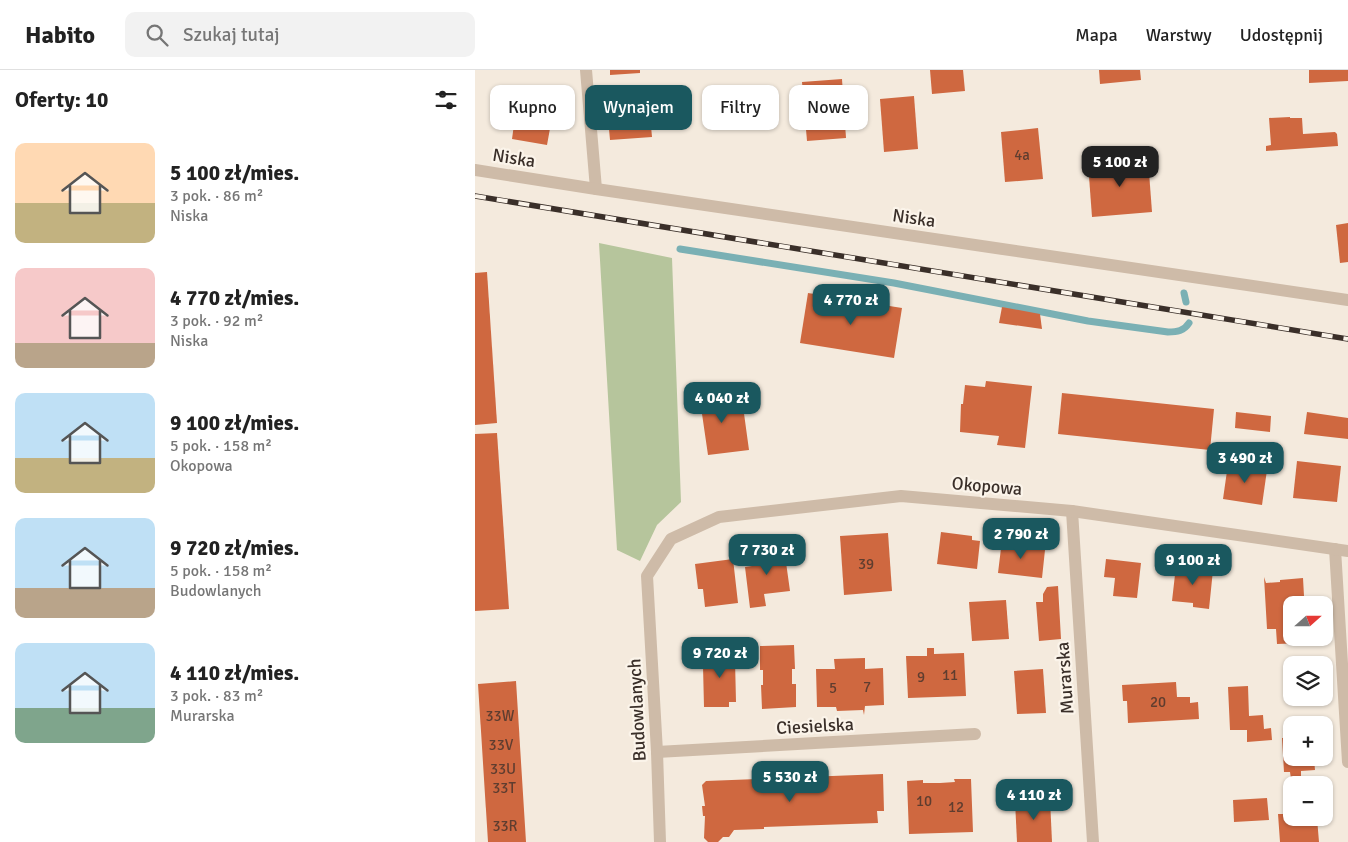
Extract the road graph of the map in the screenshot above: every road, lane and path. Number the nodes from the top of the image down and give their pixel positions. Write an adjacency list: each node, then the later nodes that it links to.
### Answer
1 (586, 70): 3 (street)
2 (475, 170): 3 (street, Niska)
3 (596, 190): 4 (street, Niska)
4 (1348, 300)
5 (1072, 511): 6 (street, Okopowa); 8 (street, Okopowa); 13 (street, Murarska)
6 (1335, 549): 7 (street, Okopowa); 11 (street)
7 (1348, 551)
8 (647, 576): 10 (street, Budowlanych)
9 (975, 734): 10 (street, Ciesielska)
10 (657, 752): 12 (street, Budowlanych)
11 (1348, 762)
12 (660, 842)
13 (1093, 842)

